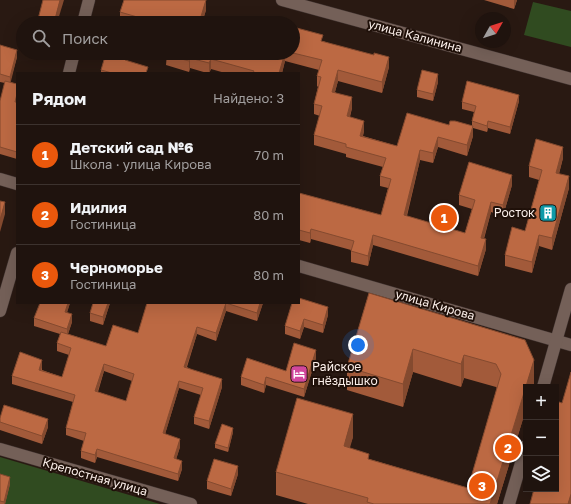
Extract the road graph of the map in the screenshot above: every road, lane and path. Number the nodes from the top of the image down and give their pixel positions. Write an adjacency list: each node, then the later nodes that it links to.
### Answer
1 (89, 0): 3 (street)
2 (282, 0): 6 (street, улица Калинина)
3 (85, 16)
4 (72, 60): 5 (street)
5 (69, 72)
6 (571, 79)
7 (0, 179): 8 (street)
8 (16, 184)
9 (16, 256): 12 (street)
10 (300, 266): 13 (street, улица Кирова)
11 (571, 289): 13 (street)
12 (0, 311)
13 (557, 340): 14 (street, улица Кирова); 15 (street)
14 (571, 345)
15 (544, 384)
16 (0, 449): 18 (street, Крепостная улица)
17 (523, 456): 19 (street)
18 (191, 504)
19 (509, 504)

